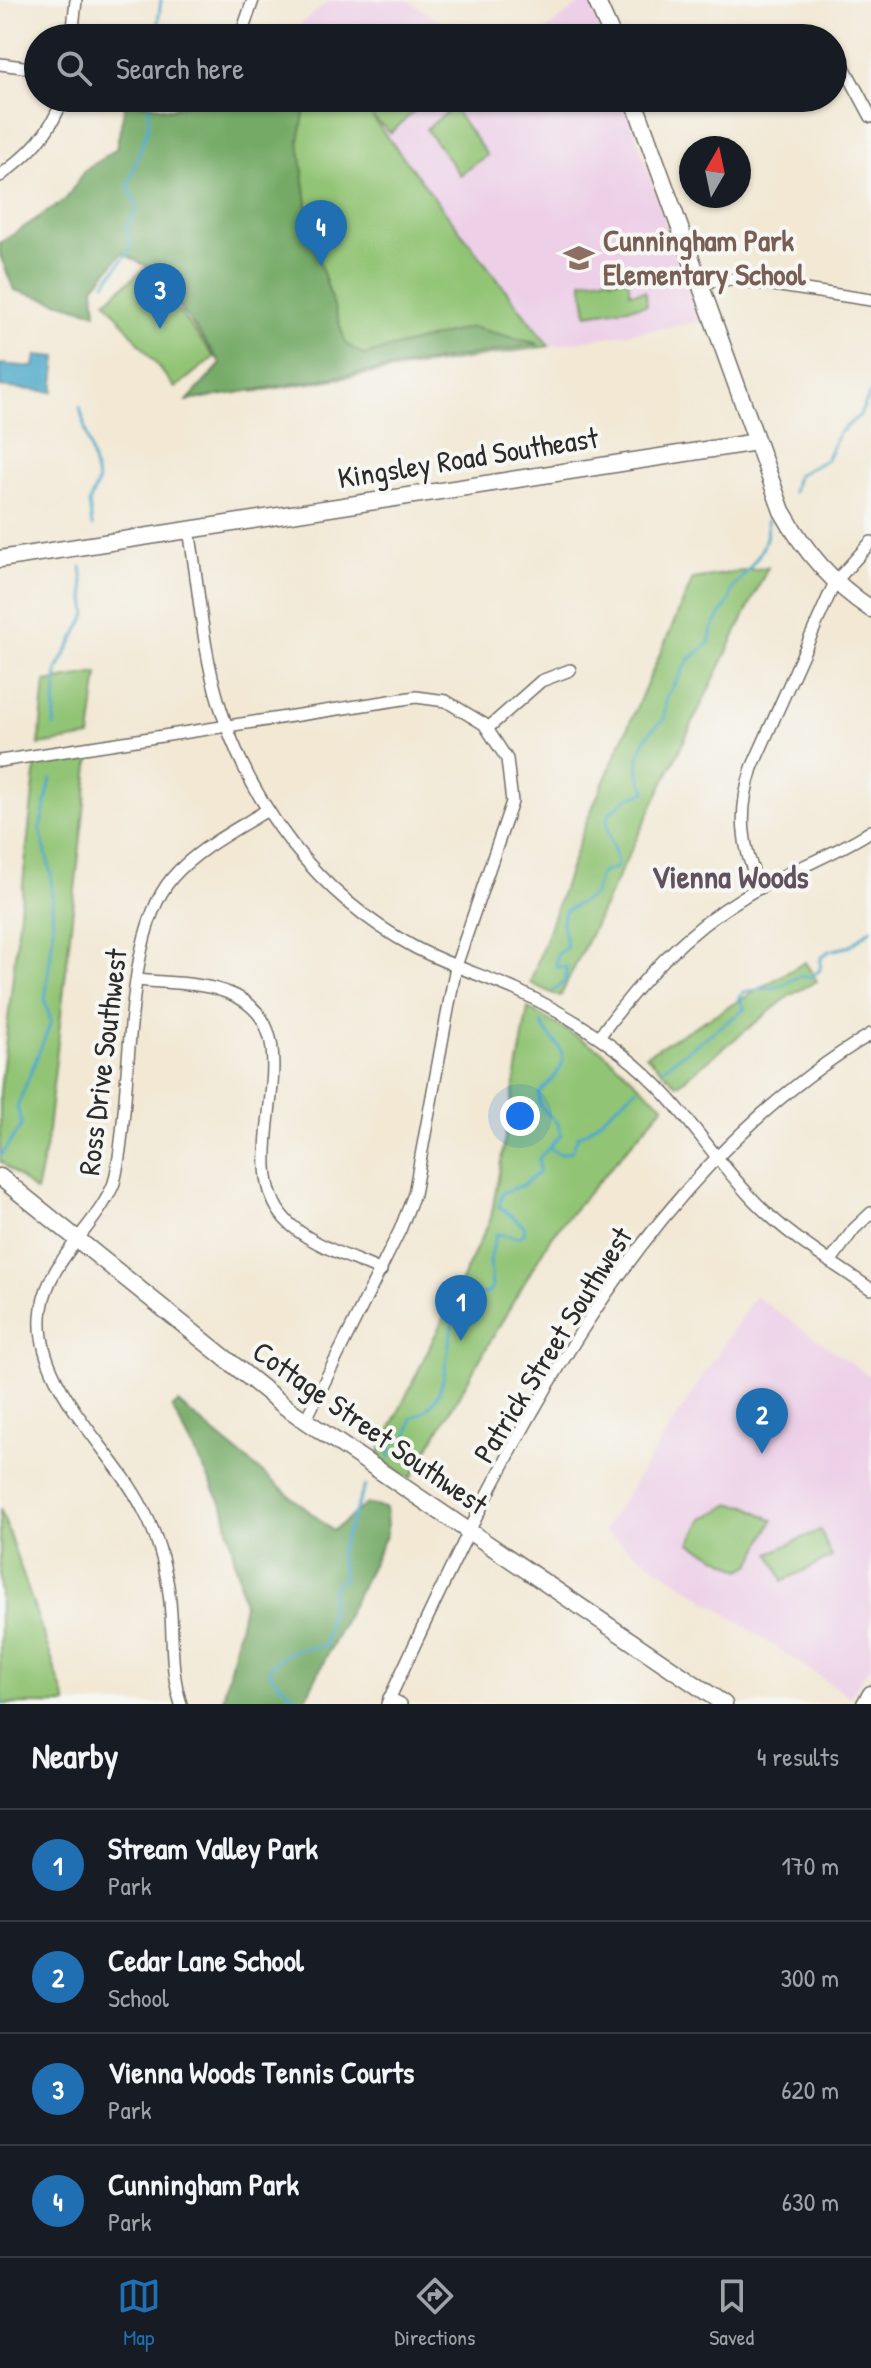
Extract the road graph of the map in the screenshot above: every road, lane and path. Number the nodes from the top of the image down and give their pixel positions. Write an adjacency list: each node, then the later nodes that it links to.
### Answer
1 (76, 0): 4 (street)
2 (253, 0): 5 (street)
3 (600, 2): 6 (street)
4 (73, 24)
5 (245, 24)
6 (608, 24)
7 (0, 64): 8 (street)
8 (24, 67)
9 (847, 72): 12 (street)
10 (57, 112): 13 (street)
11 (638, 112): 14 (street)
12 (871, 117)
13 (0, 176)
14 (699, 282): 15 (street); 16 (street)
15 (871, 300)
16 (757, 442): 17 (street, Kingsley Road Southeast); 20 (street)
17 (189, 530): 19 (street, Kingsley Road Southeast); 23 (street)
18 (871, 542): 20 (street)
19 (0, 559)
20 (835, 582): 21 (street); 28 (street)
21 (871, 609)
22 (570, 670): 24 (street)
23 (226, 725): 24 (street); 25 (street); 26 (street)
24 (488, 728): 29 (street)
25 (0, 761)
26 (267, 810): 29 (street); 30 (street, Ross Drive Southwest)
27 (871, 831): 28 (street)
28 (760, 888): 32 (street)
29 (456, 966): 32 (street); 38 (street)
30 (138, 980): 36 (street, Ross Drive Southwest); 38 (street)
31 (871, 1034): 33 (street, Patrick Street Southwest)
32 (599, 1037): 33 (street)
33 (717, 1155): 37 (street); 41 (street, Patrick Street Southwest)
34 (0, 1177): 36 (street, Cottage Street Southwest)
35 (871, 1213): 37 (street)
36 (78, 1241): 40 (street, Cottage Street Southwest); 44 (street, Ross Drive Southwest)
37 (830, 1262): 39 (street)
38 (381, 1271): 40 (street)
39 (871, 1289)
40 (305, 1421): 41 (street, Cottage Street Southwest)
41 (467, 1532): 43 (street, Patrick Street Southwest); 46 (street, Cottage Street Southwest)
42 (871, 1694): 47 (street)
43 (388, 1701): 45 (street)
44 (181, 1704)
45 (401, 1704)
46 (724, 1704)
47 (865, 1704)

